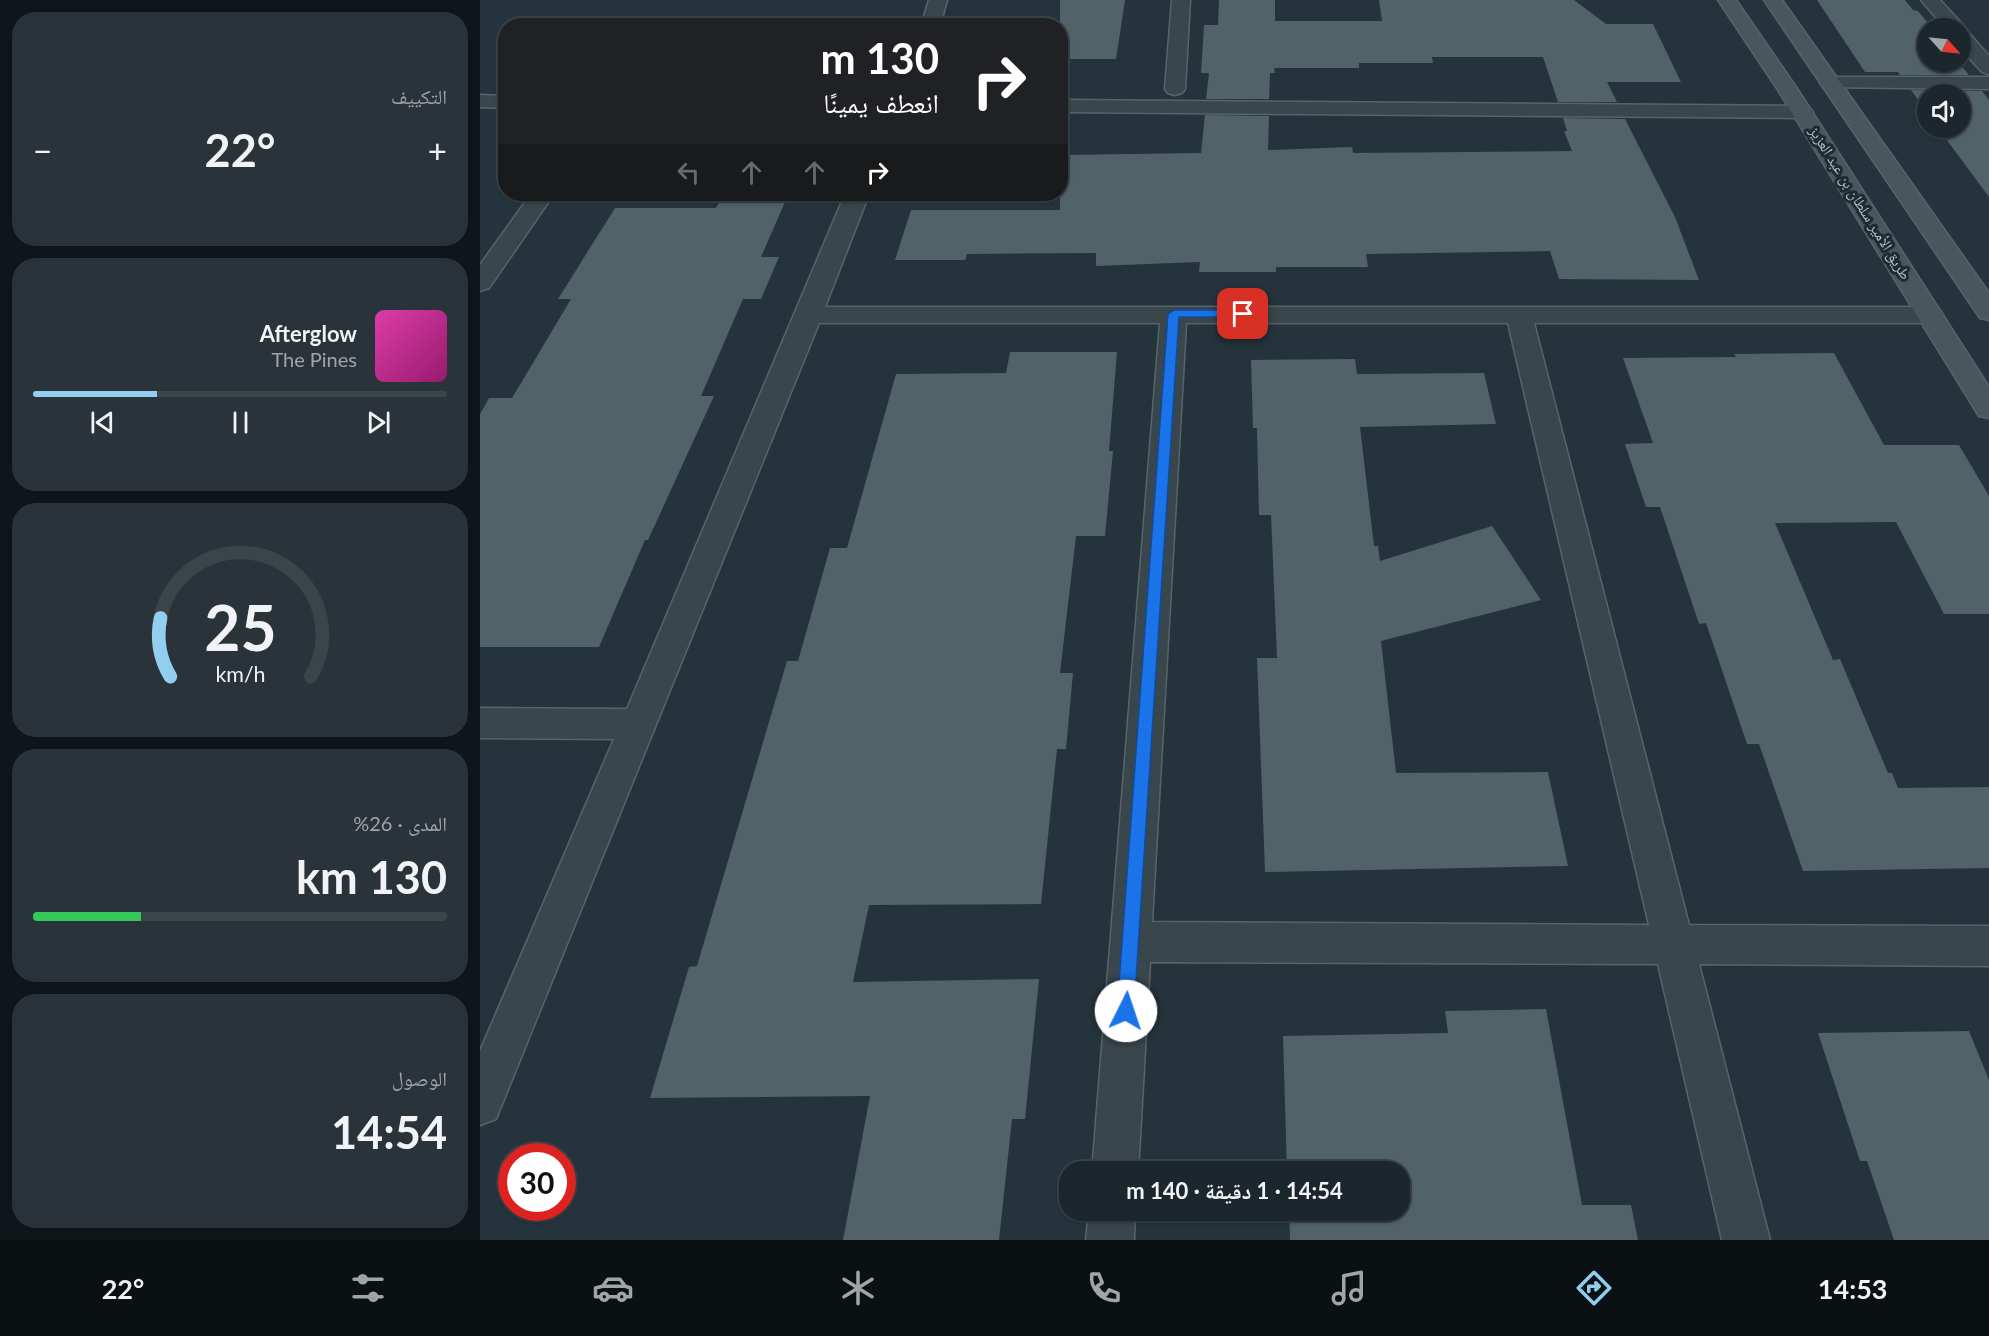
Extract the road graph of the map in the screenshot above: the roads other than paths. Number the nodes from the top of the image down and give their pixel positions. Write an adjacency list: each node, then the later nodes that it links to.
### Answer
1 (938, 0): 6 (street)
2 (1181, 0): 15 (street)
3 (1727, 0): 18 (main road, طريق الأمير سلطان بن عبد العزيز)
4 (1773, 0): 10 (main road)
5 (1930, 0): 7 (street)
6 (932, 18)
7 (1946, 18)
8 (1971, 48): 9 (street)
9 (1989, 68)
10 (1830, 83): 11 (street); 26 (main road)
11 (1989, 83)
12 (480, 85): 13 (street)
13 (498, 86)
14 (1068, 89): 15 (street)
15 (1175, 89): 16 (street)
16 (1411, 89)
17 (1765, 90): 18 (street)
18 (1788, 90): 22 (main road, طريق الأمير سلطان بن عبد العزيز)
19 (480, 101): 20 (street)
20 (498, 102)
21 (1068, 106): 22 (street)
22 (1802, 112): 30 (main road, طريق الأمير سلطان بن عبد العزيز)
23 (537, 201): 25 (street)
24 (854, 201): 29 (street)
25 (480, 283)
26 (1989, 312)
27 (1174, 314): 28 (street); 29 (street); 34 (street)
28 (1519, 314): 30 (street); 35 (street)
29 (809, 315): 33 (street)
30 (1930, 315): 31 (main road, طريق الأمير سلطان بن عبد العزيز)
31 (1989, 409)
32 (480, 723): 33 (street)
33 (639, 724): 37 (street)
34 (1131, 942): 35 (street); 38 (street)
35 (1674, 945): 36 (street); 41 (street)
36 (1989, 946)
37 (480, 1103)
38 (1116, 1161)
39 (1111, 1221): 40 (street)
40 (1110, 1240)
41 (1746, 1240)

